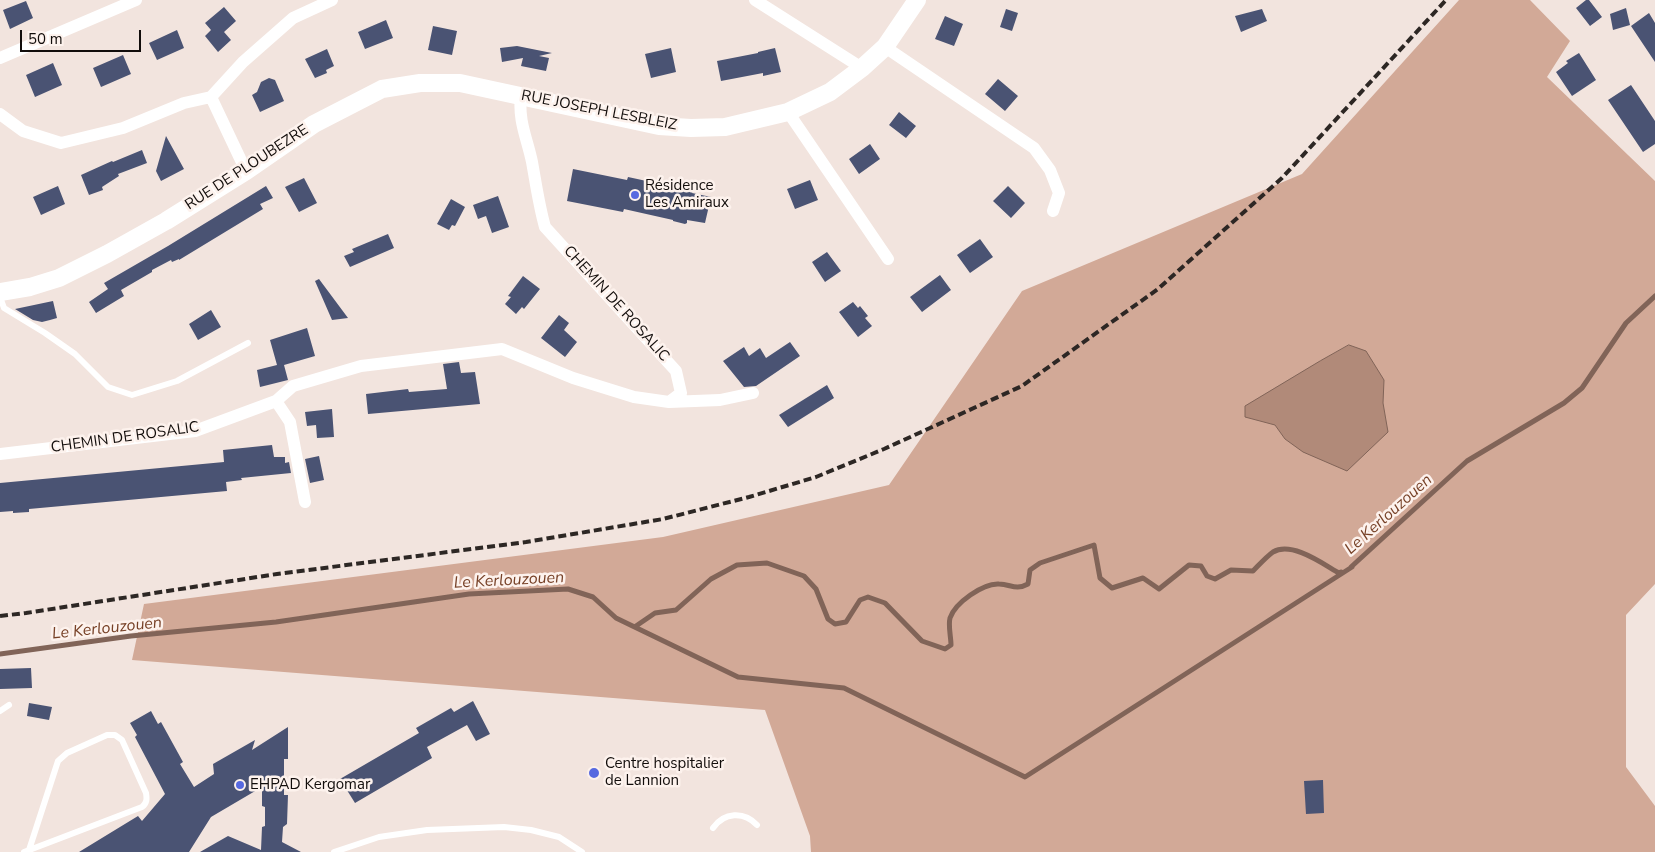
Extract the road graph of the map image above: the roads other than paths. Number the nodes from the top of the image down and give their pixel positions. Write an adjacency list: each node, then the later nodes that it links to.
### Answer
1 (136, 0): 6 (street)
2 (332, 0): 10 (street)
3 (755, 0): 7 (street)
4 (917, 0): 5 (main road, RUE JOSEPH LESBLEIZ)
5 (885, 47): 7 (main road, RUE JOSEPH LESBLEIZ); 14 (street)
6 (0, 58)
7 (862, 68): 11 (main road, RUE JOSEPH LESBLEIZ)
8 (503, 93): 9 (main road, RUE JOSEPH LESBLEIZ); 13 (main road, RUE DE PLOUBEZRE)
9 (521, 96): 11 (main road, RUE JOSEPH LESBLEIZ); 21 (street, CHEMIN DE ROSALIC)
10 (211, 98): 12 (street); 13 (street)
11 (788, 112): 15 (street)
12 (0, 114)
13 (246, 171): 16 (main road, RUE DE PLOUBEZRE)
14 (1053, 211)
15 (888, 259)
16 (0, 292)
17 (0, 297): 18 (lane)
18 (248, 343)
19 (753, 393): 21 (street)
20 (276, 401): 21 (street, CHEMIN DE ROSALIC); 22 (street, CHEMIN DE ROSALIC); 23 (street)
21 (669, 402)
22 (0, 454)
23 (305, 502)
24 (9, 705): 25 (lane)
25 (0, 711)
26 (757, 825): 27 (lane)
27 (713, 828)
28 (26, 851): 28 (lane)
29 (334, 852): 30 (lane)
30 (582, 852)

